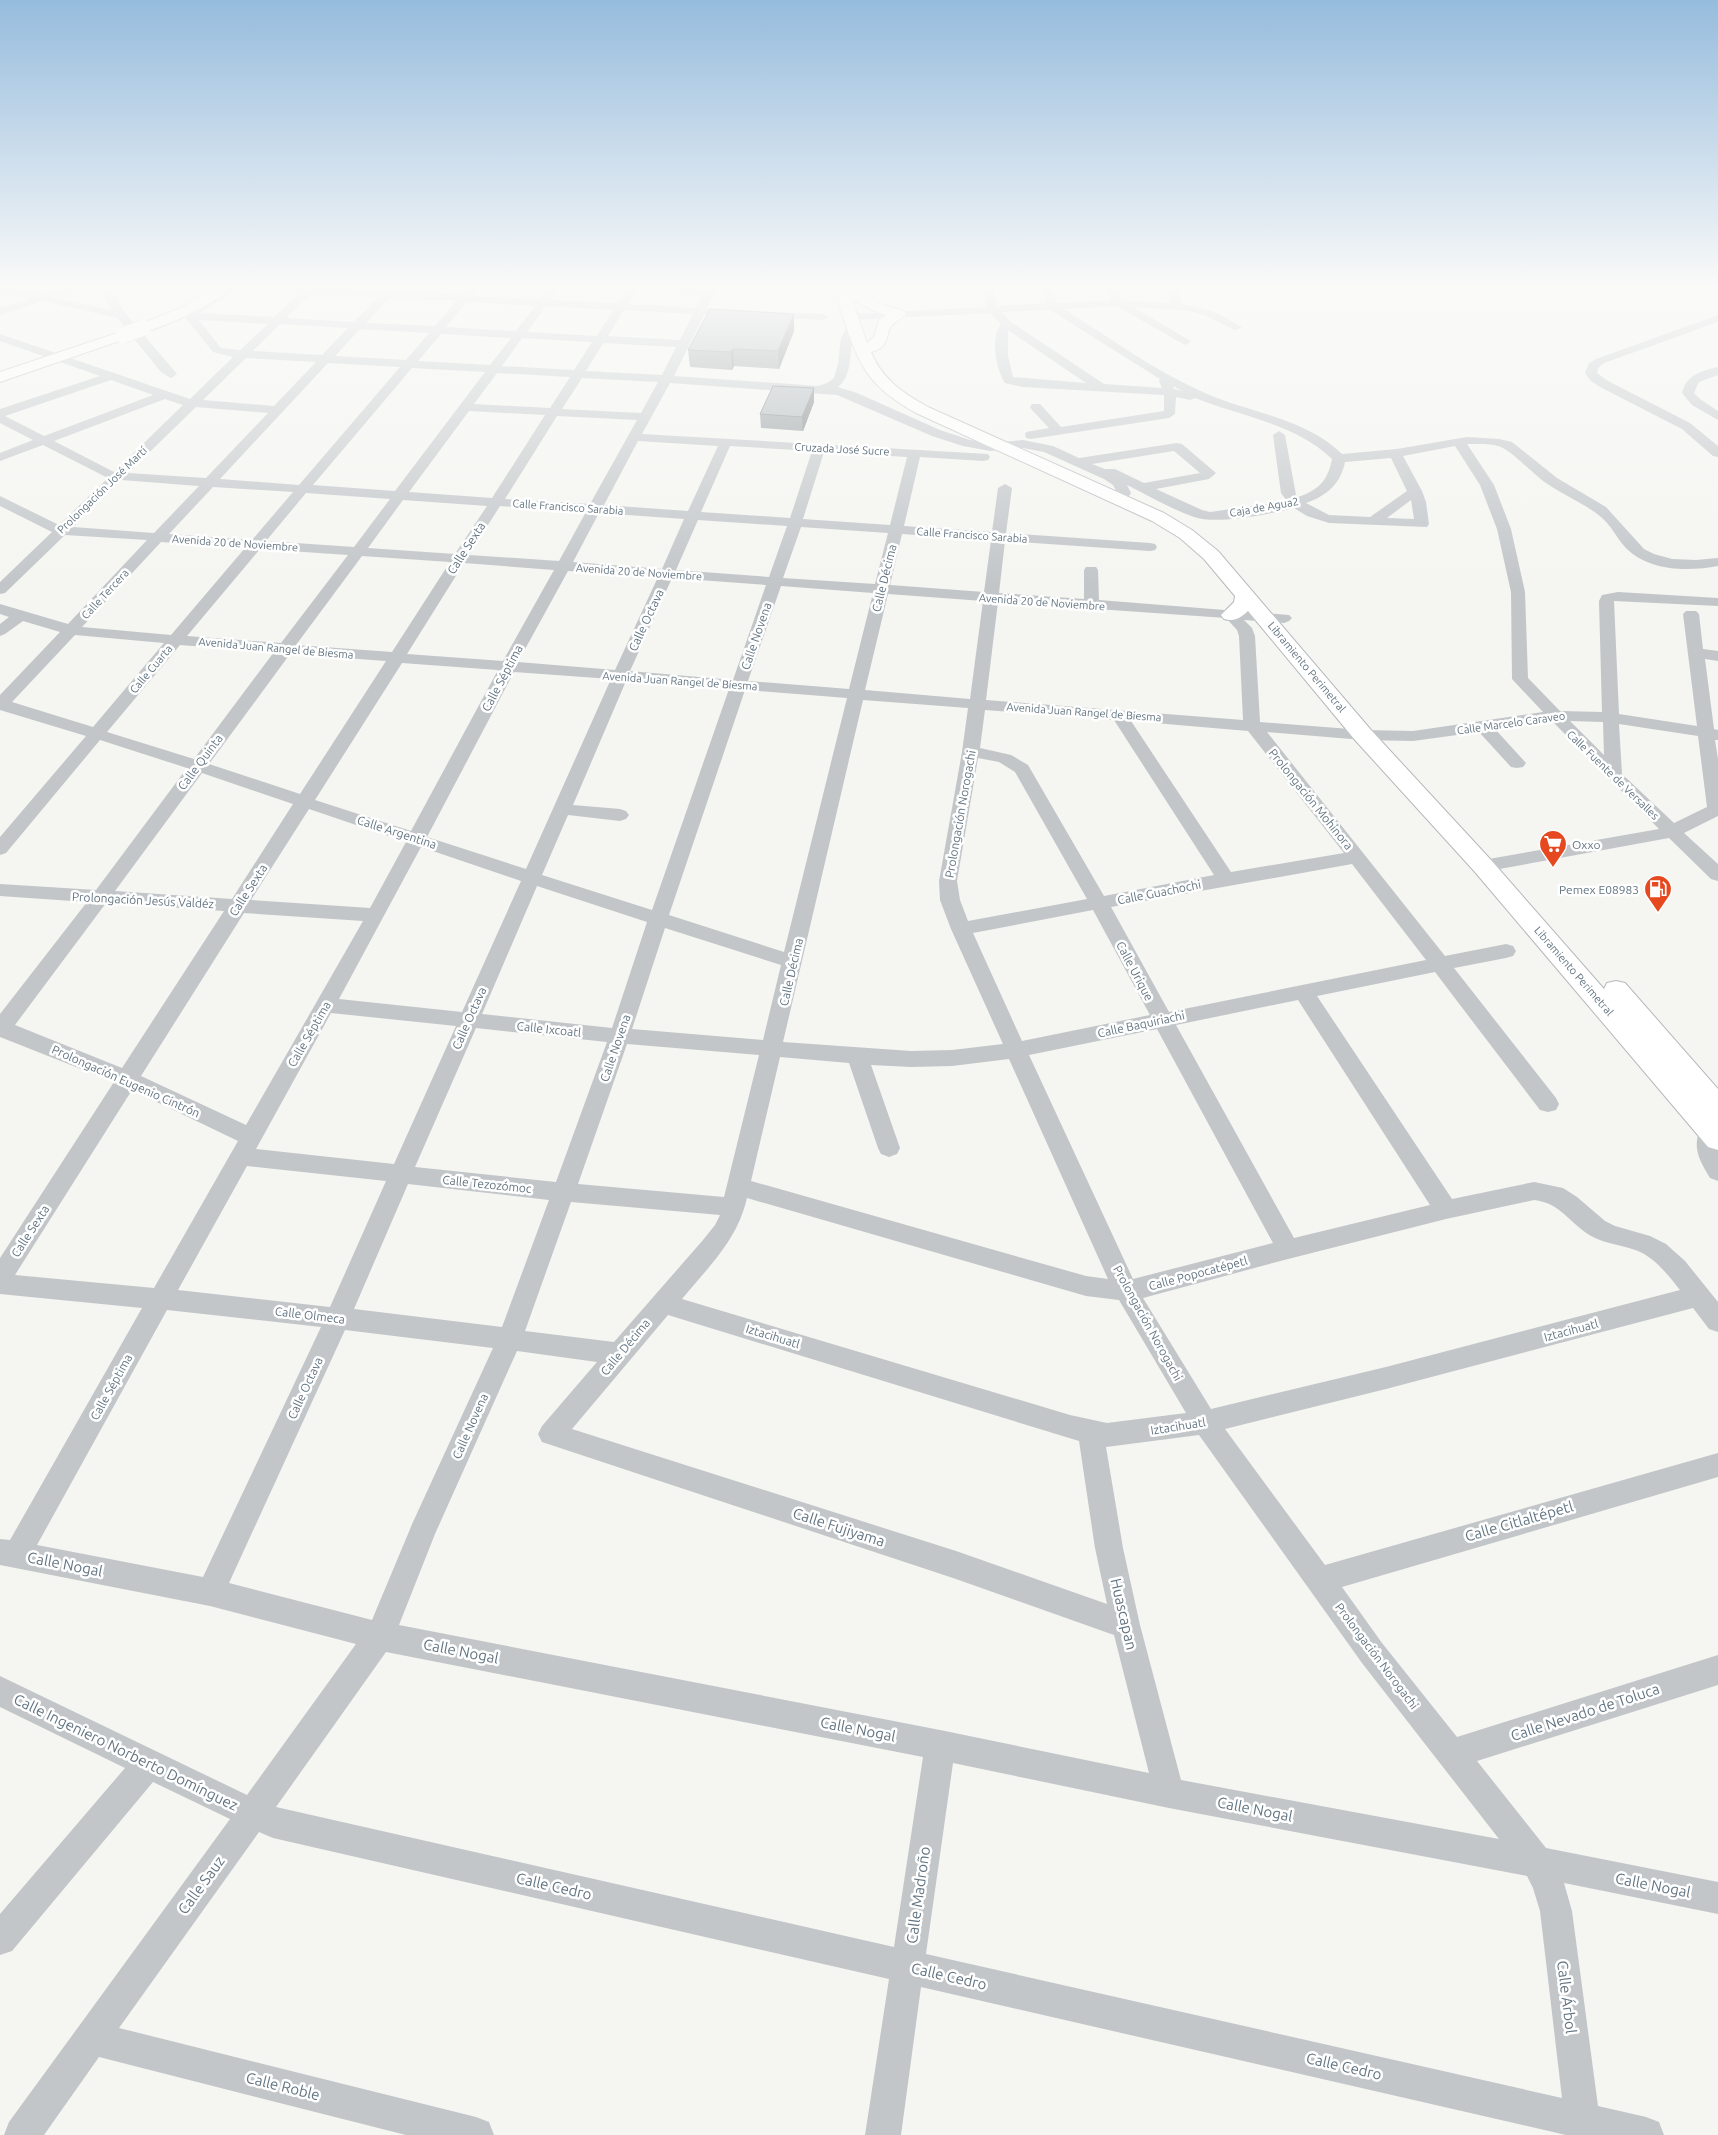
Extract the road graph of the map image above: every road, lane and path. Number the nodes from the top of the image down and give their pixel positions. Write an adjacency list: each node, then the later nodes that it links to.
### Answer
1 (83, 386): 29 (street)
2 (139, 386): 22 (street)
3 (210, 386): 24 (street, Prolongación José Martí)
4 (300, 386): 27 (street, Calle Tercera)
5 (390, 386): 52 (street, Calle Cuarta)
6 (481, 386): 25 (street, Calle Quinta)
7 (570, 386): 28 (street, Calle Sexta)
8 (662, 386): 31 (street, Calle Séptima)
9 (768, 386): 20 (street)
10 (829, 386): 20 (street)
11 (885, 386): 40 (main road, Libramiento Perimetral)
12 (899, 386): 40 (main road, Libramiento Perimetral)
13 (1064, 386): 19 (street)
14 (1098, 386): 19 (street)
15 (1167, 386): 21 (street)
16 (1184, 386): 23 (street)
17 (1607, 386): 45 (street)
18 (1692, 386): 30 (street)
19 (1102, 388): 21 (street)
20 (820, 389): 40 (street)
21 (1169, 392): 23 (street); 33 (street)
22 (165, 395): 24 (street); 37 (street)
23 (1212, 400): 47 (street)
24 (192, 403): 27 (street); 49 (street, Prolongación José Martí)
25 (465, 407): 28 (street); 55 (street, Calle Quinta)
26 (1036, 407): 34 (street)
27 (278, 410): 50 (street, Calle Tercera)
28 (553, 412): 31 (street); 57 (street, Calle Sexta)
29 (0, 413)
30 (1718, 416)
31 (645, 417): 36 (street, Calle Séptima)
32 (0, 418): 37 (street, Calle Francisco Sarabia)
33 (1099, 424): 34 (street); 41 (street)
34 (1057, 430): 40 (street)
35 (1279, 435): 58 (street)
36 (634, 437): 38 (street, Cruzada José Sucre); 59 (street, Calle Séptima)
37 (44, 441): 46 (street); 49 (street, Calle Francisco Sarabia)
38 (726, 442): 42 (street, Cruzada José Sucre); 60 (street, Calle Octava)
39 (1459, 442): 44 (street); 71 (street); 101 (street, Calle Fuente de Versalles)
40 (1019, 446): 43 (street, Cruzada José Sucre); 48 (street); 53 (main road, Libramiento Perimetral); 78 (main road, Libramiento Perimetral)
41 (1118, 447): 48 (street); 53 (street)
42 (819, 448): 43 (street, Cruzada José Sucre); 62 (street, Calle Novena)
43 (914, 453): 64 (street, Calle Décima)
44 (1395, 453): 47 (street); 54 (street)
45 (1718, 453)
46 (0, 457)
47 (1340, 458): 58 (street, Caja de Agua2)
48 (1081, 462): 53 (street); 53 (street)
49 (116, 476): 50 (street, Calle Francisco Sarabia); 63 (street, Prolongación José Martí)
50 (209, 483): 52 (street, Calle Francisco Sarabia); 66 (street, Calle Tercera)
51 (1006, 488): 65 (street, Prolongación Norogachi)
52 (304, 489): 55 (street, Calle Francisco Sarabia); 67 (street, Calle Cuarta)
53 (1134, 490): 58 (street, Caja de Agua2); 86 (main road, Libramiento Perimetral)
54 (1415, 491): 61 (street); 61 (street)
55 (399, 495): 57 (street, Calle Francisco Sarabia); 69 (street, Calle Quinta)
56 (0, 500): 63 (street, Avenida 20 de Noviembre)
57 (496, 502): 59 (street, Calle Francisco Sarabia); 70 (street, Calle Sexta)
58 (1297, 503): 61 (street)
59 (594, 509): 60 (street, Calle Francisco Sarabia); 72 (street, Calle Séptima)
60 (693, 516): 62 (street, Calle Francisco Sarabia); 74 (street, Calle Octava)
61 (1372, 522)
62 (795, 523): 64 (street, Calle Francisco Sarabia); 75 (street, Calle Novena)
63 (60, 530): 66 (street, Avenida 20 de Noviembre); 76 (street, Prolongación José Martí)
64 (895, 530): 65 (street, Calle Francisco Sarabia); 77 (street, Calle Décima)
65 (999, 537): 68 (street, Calle Francisco Sarabia); 79 (street, Prolongación Norogachi)
66 (158, 538): 67 (street, Avenida 20 de Noviembre); 87 (street, Calle Tercera)
67 (255, 545): 69 (street, Avenida 20 de Noviembre); 89 (street, Calle Cuarta)
68 (1150, 547)
69 (357, 551): 70 (street, Avenida 20 de Noviembre); 90 (street, Calle Quinta)
70 (459, 559): 72 (street, Avenida 20 de Noviembre); 93 (street, Calle Sexta)
71 (1718, 562)
72 (562, 567): 74 (street, Avenida 20 de Noviembre); 94 (street, Calle Séptima)
73 (1092, 570): 81 (street)
74 (667, 574): 75 (street, Avenida 20 de Noviembre); 95 (street, Calle Octava)
75 (774, 582): 77 (street, Avenida 20 de Noviembre); 96 (street, Calle Novena)
76 (0, 590)
77 (881, 590): 79 (street, Avenida 20 de Noviembre); 97 (street, Calle Décima)
78 (1245, 593): 84 (main road); 86 (main road, Libramiento Perimetral)
79 (992, 598): 81 (street, Avenida 20 de Noviembre); 99 (street, Prolongación Norogachi)
80 (1718, 602): 102 (street)
81 (1092, 606): 84 (street, Avenida 20 de Noviembre)
82 (0, 609): 85 (street, Avenida Juan Rangel de Biesma)
83 (1691, 614): 91 (street)
84 (1231, 615): 86 (street, Avenida 20 de Noviembre); 103 (street)
85 (20, 616): 87 (street, Avenida Juan Rangel de Biesma); 88 (street)
86 (1275, 618): 107 (main road, Libramiento Perimetral); 108 (main road, Libramiento Perimetral)
87 (71, 630): 89 (street, Avenida Juan Rangel de Biesma); 98 (street, Calle Tercera)
88 (0, 631)
89 (175, 640): 90 (street, Avenida Juan Rangel de Biesma); 106 (street, Calle Cuarta)
90 (285, 649): 93 (street, Avenida Juan Rangel de Biesma); 111 (street, Calle Quinta)
91 (1696, 653): 92 (street); 105 (street)
92 (1718, 656)
93 (396, 657): 94 (street, Avenida Juan Rangel de Biesma); 113 (street, Calle Sexta)
94 (508, 667): 95 (street, Avenida Juan Rangel de Biesma); 118 (street, Calle Séptima)
95 (620, 677): 96 (street, Avenida Juan Rangel de Biesma); 114 (street, Calle Octava)
96 (739, 686): 97 (street, Avenida Juan Rangel de Biesma); 130 (street, Calle Novena)
97 (856, 695): 99 (street, Avenida Juan Rangel de Biesma); 133 (street, Calle Décima)
98 (0, 704): 106 (street, Calle Argentina)
99 (978, 704): 100 (street, Avenida Juan Rangel de Biesma); 109 (street, Prolongación Norogachi)
100 (1119, 715): 103 (street, Avenida Juan Rangel de Biesma); 124 (street)
101 (1553, 716): 102 (street, Calle Marcelo Caraveo); 104 (street, Calle Marcelo Caraveo); 112 (street, Calle Fuente de Versalles)
102 (1611, 718): 105 (street, Calle Marcelo Caraveo); 112 (street)
103 (1252, 725): 107 (street, Avenida Juan Rangel de Biesma); 120 (street, Prolongación Mohinora)
104 (1483, 726): 108 (street, Calle Marcelo Caraveo); 110 (street)
105 (1712, 734): 115 (street)
106 (95, 735): 111 (street, Calle Argentina); 119 (street, Calle Cuarta)
107 (1363, 735): 108 (street, Calle Marcelo Caraveo); 121 (main road, Libramiento Perimetral)
108 (1387, 736): 121 (main road, Libramiento Perimetral)
109 (971, 752): 127 (street, Calle Urique); 131 (street, Prolongación Norogachi)
110 (1518, 763)
111 (198, 766): 113 (street, Calle Argentina); 126 (street, Calle Quinta)
112 (1613, 775): 117 (street, Calle Fuente de Versalles)
113 (304, 801): 118 (street, Calle Argentina); 128 (street, Calle Sexta)
114 (562, 809): 116 (street); 123 (street, Calle Octava)
115 (1717, 809): 117 (street)
116 (620, 815)
117 (1671, 832): 121 (street); 122 (street, Calle Fuente de Versalles)
118 (418, 839): 123 (street, Calle Argentina); 129 (street, Calle Séptima)
119 (0, 849)
120 (1357, 857): 124 (street, Calle Guachochi); 134 (street, Prolongación Mohinora)
121 (1493, 864): 146 (main road, Libramiento Perimetral); 147 (main road, Libramiento Perimetral)
122 (1717, 873)
123 (532, 878): 130 (street, Calle Argentina); 138 (street, Calle Octava)
124 (1226, 879): 127 (street, Calle Guachochi)
125 (0, 890): 126 (street, Prolongación Jesús Valdéz)
126 (100, 898): 128 (street, Prolongación Jesús Valdéz); 139 (street, Calle Quinta)
127 (1099, 903): 131 (street, Calle Guachochi); 137 (street, Calle Urique)
128 (238, 906): 129 (street, Prolongación Jesús Valdéz); 144 (street, Calle Sexta)
129 (376, 916): 136 (street, Calle Séptima)
130 (658, 919): 133 (street, Calle Argentina); 140 (street, Calle Novena)
131 (961, 930): 142 (street, Prolongación Norogachi)
132 (1506, 951): 134 (street, Calle Baquiriachi)
133 (793, 962): 141 (street, Calle Décima)
134 (1441, 964): 135 (street, Calle Baquiriachi); 145 (street, Prolongación Mohinora)
135 (1303, 991): 137 (street, Calle Baquiriachi); 154 (street)
136 (326, 1005): 138 (street, Calle Ixcoatl); 148 (street, Calle Séptima)
137 (1161, 1020): 142 (street, Calle Baquiriachi); 155 (street, Calle Urique)
138 (468, 1021): 140 (street, Calle Ixcoatl); 151 (street, Calle Octava)
139 (0, 1028): 144 (street, Prolongación Eugenio Cintrón)
140 (620, 1036): 141 (street, Calle Ixcoatl); 152 (street, Calle Novena)
141 (772, 1050): 143 (street, Calle Baquiriachi); 153 (street, Calle Décima)
142 (1016, 1050): 143 (street, Calle Baquiriachi); 158 (street, Prolongación Norogachi)
143 (857, 1056): 149 (street)
144 (127, 1079): 148 (street, Prolongación Eugenio Cintrón); 156 (street, Calle Sexta)
145 (1548, 1104)
146 (1718, 1108)
147 (1714, 1135): 150 (street)
148 (245, 1146): 151 (street, Calle Tezozómoc); 160 (street, Calle Séptima)
149 (889, 1148)
150 (1718, 1172)
151 (400, 1174): 152 (street, Calle Tezozómoc); 162 (street, Calle Octava)
152 (563, 1192): 153 (street, Calle Tezozómoc); 164 (street, Calle Novena)
153 (736, 1197): 158 (street, Calle Popocatépetl); 161 (street, Calle Décima)
154 (1446, 1210): 155 (street, Calle Popocatépetl); 159 (street, Calle Popocatépetl)
155 (1288, 1249): 158 (street, Calle Popocatépetl)
156 (0, 1278)
157 (0, 1284): 160 (street, Calle Olmeca)
158 (1126, 1290): 166 (street, Prolongación Norogachi)
159 (1698, 1296): 163 (street); 166 (street, Iztacihuatl)
160 (162, 1298): 162 (street, Calle Olmeca); 170 (street, Calle Séptima)
161 (662, 1303): 165 (street, Calle Décima); 167 (street, Iztacihuatl)
162 (337, 1319): 164 (street, Calle Olmeca); 172 (street, Calle Octava)
163 (1718, 1321)
164 (510, 1339): 165 (street, Calle Olmeca); 174 (street, Calle Novena)
165 (618, 1354): 168 (street, Calle Décima)
166 (1205, 1422): 167 (street, Iztacihuatl); 171 (street, Prolongación Norogachi)
167 (1092, 1433): 173 (street, Huascapan)
168 (551, 1434): 173 (street, Calle Fujiyama)
169 (1718, 1465): 171 (street, Calle Citlaltépetl)
170 (9, 1553): 172 (street, Calle Nogal)
171 (1320, 1580): 178 (street, Prolongación Norogachi)
172 (210, 1592): 174 (street, Calle Nogal)
173 (1126, 1625): 180 (street, Huascapan)
174 (380, 1636): 177 (street, Calle Nogal); 181 (street, Calle Sauz)
175 (1718, 1670): 178 (street, Calle Nevado de Toluca)
176 (0, 1690): 179 (street, Calle Ingeniero Norberto Domínguez)
177 (940, 1745): 180 (street, Calle Nogal); 185 (street, Calle Madroño)
178 (1451, 1754): 182 (street, Prolongación Norogachi)
179 (149, 1763): 181 (street, Calle Ingeniero Norberto Domínguez); 184 (street)
180 (1169, 1793): 182 (street, Calle Nogal)
181 (253, 1814): 185 (street, Calle Cedro); 186 (street, Calle Sauz)
182 (1537, 1862): 183 (street, Calle Nogal); 187 (street, Calle Árbol)
183 (1718, 1898)
184 (0, 1939)
185 (907, 1966): 187 (street, Calle Cedro); 190 (street, Calle Madroño)
186 (90, 2038): 188 (street, Calle Sauz); 189 (street, Calle Roble)
187 (1583, 2128): 191 (street, Calle Cedro)
188 (22, 2135)
189 (476, 2135)
190 (883, 2135)
191 (1646, 2135)

